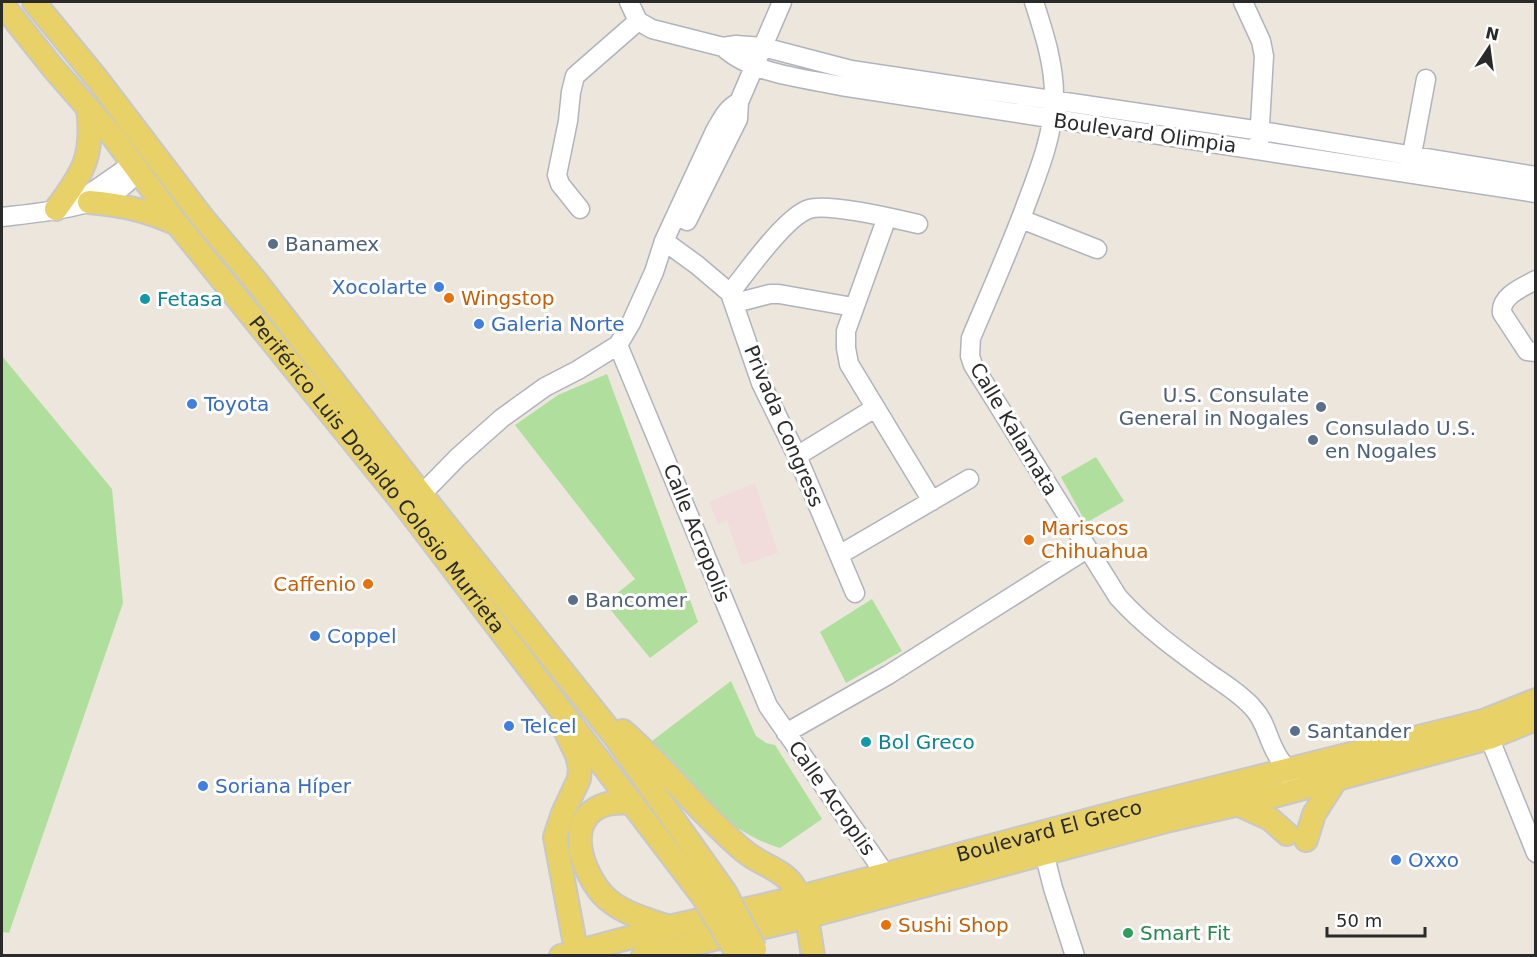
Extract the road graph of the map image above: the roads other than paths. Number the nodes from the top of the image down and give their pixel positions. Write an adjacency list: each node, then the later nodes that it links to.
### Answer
1 (34, 2): 12 (main road, Periférico Luis Donaldo Colosio Murrieta)
2 (629, 2): 7 (street)
3 (782, 2): 9 (street)
4 (1034, 2): 13 (street, Calle Kalamata)
5 (1243, 2): 16 (street)
6 (2, 4): 14 (main road, Periférico Luis Donaldo Colosio Murrieta)
7 (638, 21): 8 (street); 23 (street)
8 (723, 47): 9 (street, Boulevard Olimpia); 10 (street, Boulevard Olimpia)
9 (763, 47): 10 (street); 13 (street, Boulevard Olimpia)
10 (755, 67): 15 (street, Boulevard Olimpia); 30 (street)
11 (1426, 79): 18 (street)
12 (112, 97): 19 (main road); 26 (main road, Periférico Luis Donaldo Colosio Murrieta)
13 (1054, 101): 15 (street, Calle Kalamata); 16 (street, Boulevard Olimpia)
14 (88, 108): 19 (main road, Periférico Luis Donaldo Colosio Murrieta); 22 (main road)
15 (1051, 120): 17 (street, Boulevard Olimpia); 27 (street, Calle Kalamata)
16 (1261, 131): 17 (street); 18 (street, Boulevard Olimpia)
17 (1257, 149): 18 (street, Boulevard Olimpia)
18 (1411, 164): 20 (street, Boulevard Olimpia); 21 (street, Boulevard Olimpia)
19 (136, 169): 22 (street); 26 (main road); 28 (main road, Periférico Luis Donaldo Colosio Murrieta)
20 (1536, 176)
21 (1536, 193)
22 (72, 206): 24 (street); 28 (main road)
23 (580, 209)
24 (2, 217)
25 (887, 217): 29 (street); 33 (street); 34 (street)
26 (203, 218): 41 (main road, Periférico Luis Donaldo Colosio Murrieta)
27 (1021, 219): 31 (street); 42 (street, Calle Kalamata)
28 (177, 224): 41 (main road, Periférico Luis Donaldo Colosio Murrieta)
29 (918, 224)
30 (668, 244): 33 (street); 35 (street)
31 (1097, 249)
32 (1536, 279): 36 (street)
33 (733, 298): 34 (street); 38 (street, Privada Congress)
34 (853, 308): 37 (street)
35 (618, 345): 41 (street); 49 (street, Calle Acropolis)
36 (1536, 351)
37 (875, 408): 38 (street); 40 (street)
38 (797, 456): 43 (street, Privada Congress)
39 (969, 479): 40 (street)
40 (932, 501): 43 (street)
41 (415, 502): 45 (main road, Periférico Luis Donaldo Colosio Murrieta); 47 (main road, Periférico Luis Donaldo Colosio Murrieta)
42 (1087, 549): 49 (street); 52 (street, Calle Kalamata)
43 (839, 555): 44 (street, Privada Congress)
44 (855, 593)
45 (549, 695): 53 (main road, Periférico Luis Donaldo Colosio Murrieta); 61 (main road)
46 (1536, 700): 50 (main road, Boulevard El Greco)
47 (597, 713): 58 (main road, Periférico Luis Donaldo Colosio Murrieta); 59 (main road)
48 (1536, 719): 50 (main road, Boulevard El Greco)
49 (782, 727): 57 (street, Calle Acroplis)
50 (1486, 729): 51 (main road, Boulevard El Greco); 52 (main road, Boulevard El Greco); 56 (street)
51 (1337, 778): 52 (main road, Boulevard El Greco); 54 (main road)
52 (1283, 782): 54 (main road, Boulevard El Greco); 55 (main road, Boulevard El Greco)
53 (632, 802): 58 (main road, Periférico Luis Donaldo Colosio Murrieta); 60 (main road)
54 (1237, 804): 55 (main road, Boulevard El Greco)
55 (1042, 844): 57 (main road, Boulevard El Greco); 59 (main road, Boulevard El Greco); 65 (street)
56 (1536, 853)
57 (886, 875): 59 (main road, Boulevard El Greco)
58 (715, 895): 62 (main road, Periférico Luis Donaldo Colosio Murrieta, bridge)
59 (803, 907): 60 (main road, Boulevard El Greco); 63 (main road, Boulevard El Greco); 64 (main road)
60 (669, 927): 61 (main road, Boulevard El Greco)
61 (575, 954)
62 (747, 954)
63 (643, 956)
64 (813, 956)
65 (1075, 956)

